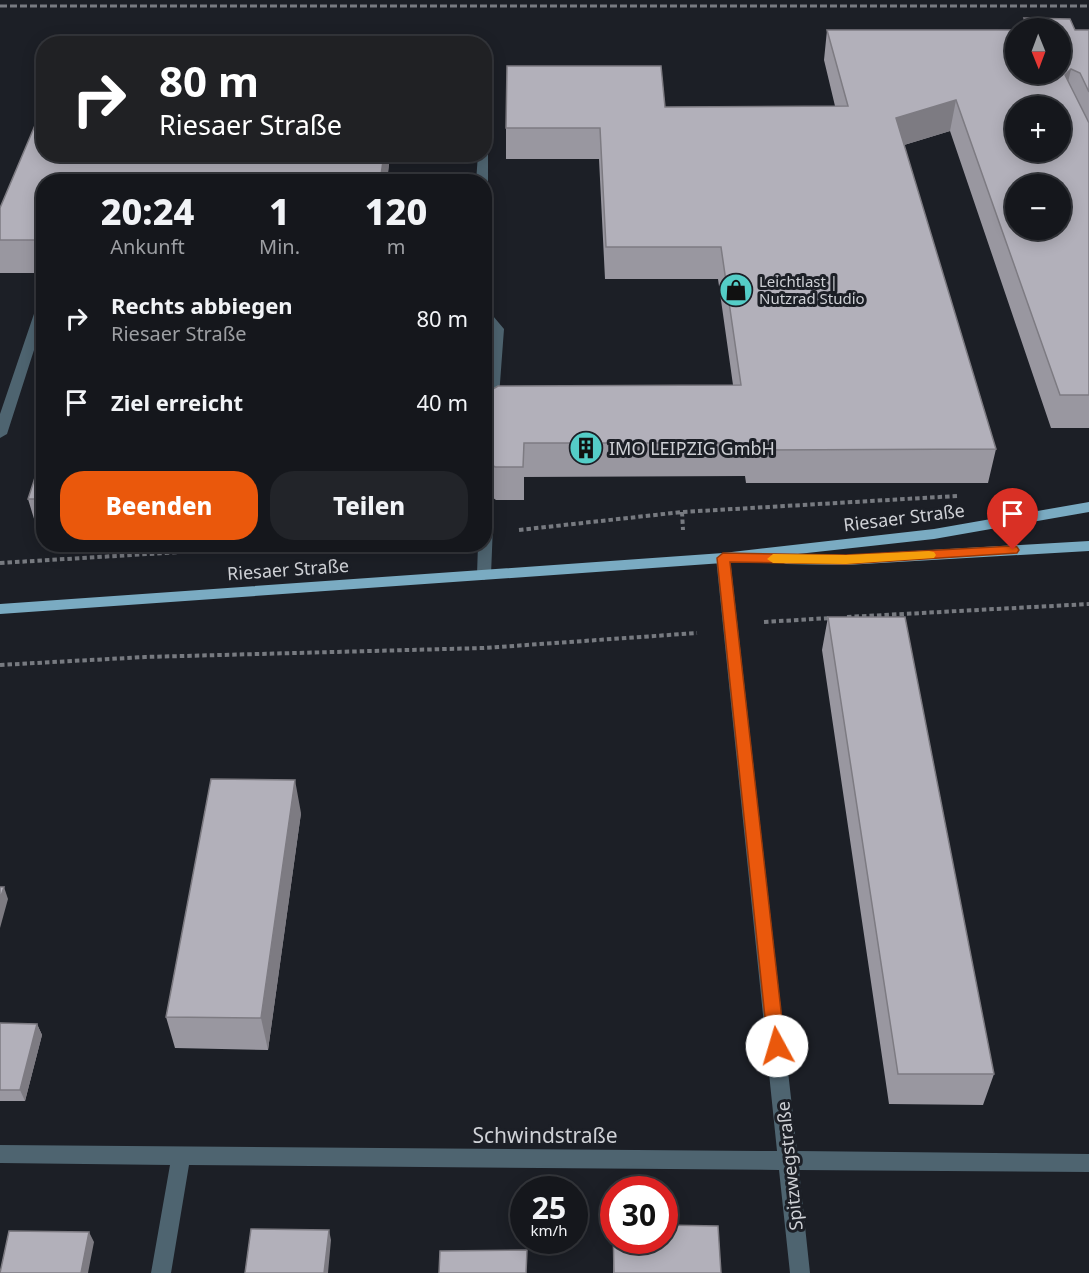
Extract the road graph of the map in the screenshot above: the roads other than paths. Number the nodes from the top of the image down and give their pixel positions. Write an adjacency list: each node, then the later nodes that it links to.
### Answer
1 (492, 322): 3 (street)
2 (36, 323): 4 (street)
3 (492, 396)
4 (0, 434)
5 (1089, 507): 8 (main road, Riesaer Straße)
6 (1089, 546): 8 (main road, Riesaer Straße)
7 (485, 552): 9 (street)
8 (723, 558): 9 (main road, Riesaer Straße); 13 (street, Spitzwegstraße)
9 (484, 574): 10 (main road, Riesaer Straße)
10 (0, 609)
11 (0, 1154): 12 (street, Schwindstraße)
12 (181, 1156): 13 (street, Schwindstraße); 15 (street)
13 (789, 1161): 14 (street, Schwindstraße); 16 (street, Spitzwegstraße)
14 (1089, 1163)
15 (161, 1273)
16 (800, 1273)

